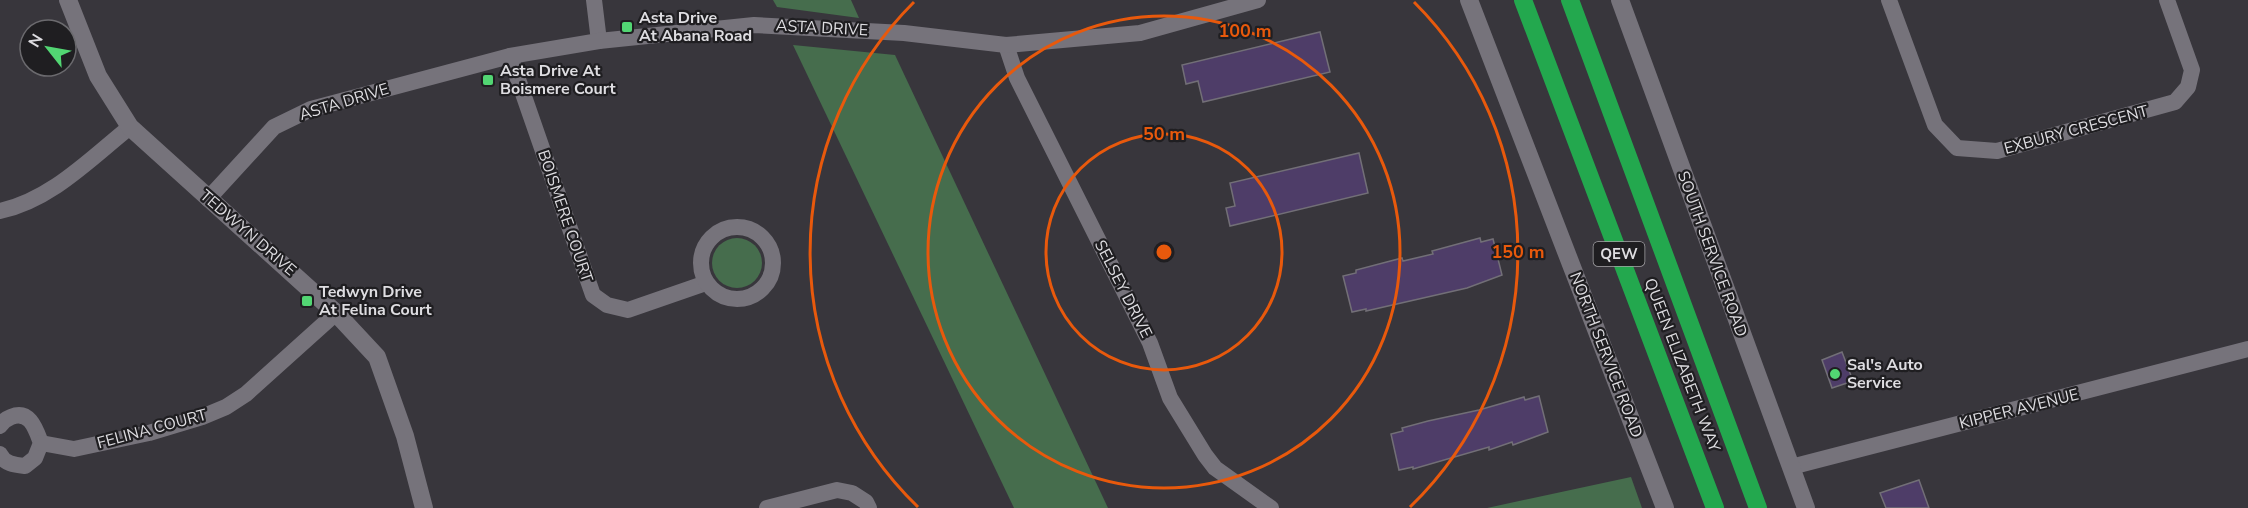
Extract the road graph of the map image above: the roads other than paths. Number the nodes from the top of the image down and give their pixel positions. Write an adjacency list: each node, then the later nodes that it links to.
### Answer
1 (68, 0): 15 (street, TEDWYN DRIVE)
2 (594, 0): 11 (street)
3 (1258, 0): 12 (street, ASTA DRIVE)
4 (1469, 0): 29 (street, NORTH SERVICE ROAD)
5 (1514, 0): 14 (highway)
6 (1523, 0): 14 (highway, QUEEN ELIZABETH WAY / QEW)
7 (1570, 0): 31 (highway, QUEEN ELIZABETH WAY / QEW)
8 (1620, 0): 24 (street, SOUTH SERVICE ROAD)
9 (1889, 0): 10 (street, EXBURY CRESCENT)
10 (2167, 0)
11 (600, 41): 12 (street, ASTA DRIVE); 13 (street, ASTA DRIVE)
12 (1006, 45): 28 (street, SELSEY DRIVE)
13 (510, 56): 16 (street, ASTA DRIVE); 18 (street, BOISMERE COURT)
14 (1553, 80): 30 (highway, QUEEN ELIZABETH WAY / QEW)
15 (130, 127): 16 (street, TEDWYN DRIVE); 17 (street)
16 (208, 199): 19 (street, TEDWYN DRIVE)
17 (0, 211)
18 (706, 283): 18 (street)
19 (336, 313): 22 (street, FELINA COURT); 25 (street, TEDWYN DRIVE)
20 (2248, 349): 24 (street, KIPPER AVENUE)
21 (0, 426): 22 (street)
22 (41, 443): 23 (street)
23 (0, 454)
24 (1791, 467): 32 (street, SOUTH SERVICE ROAD)
25 (424, 508)
26 (767, 508): 27 (street)
27 (869, 508)
28 (1271, 508)
29 (1665, 508)
30 (1715, 508)
31 (1758, 508)
32 (1806, 508)

